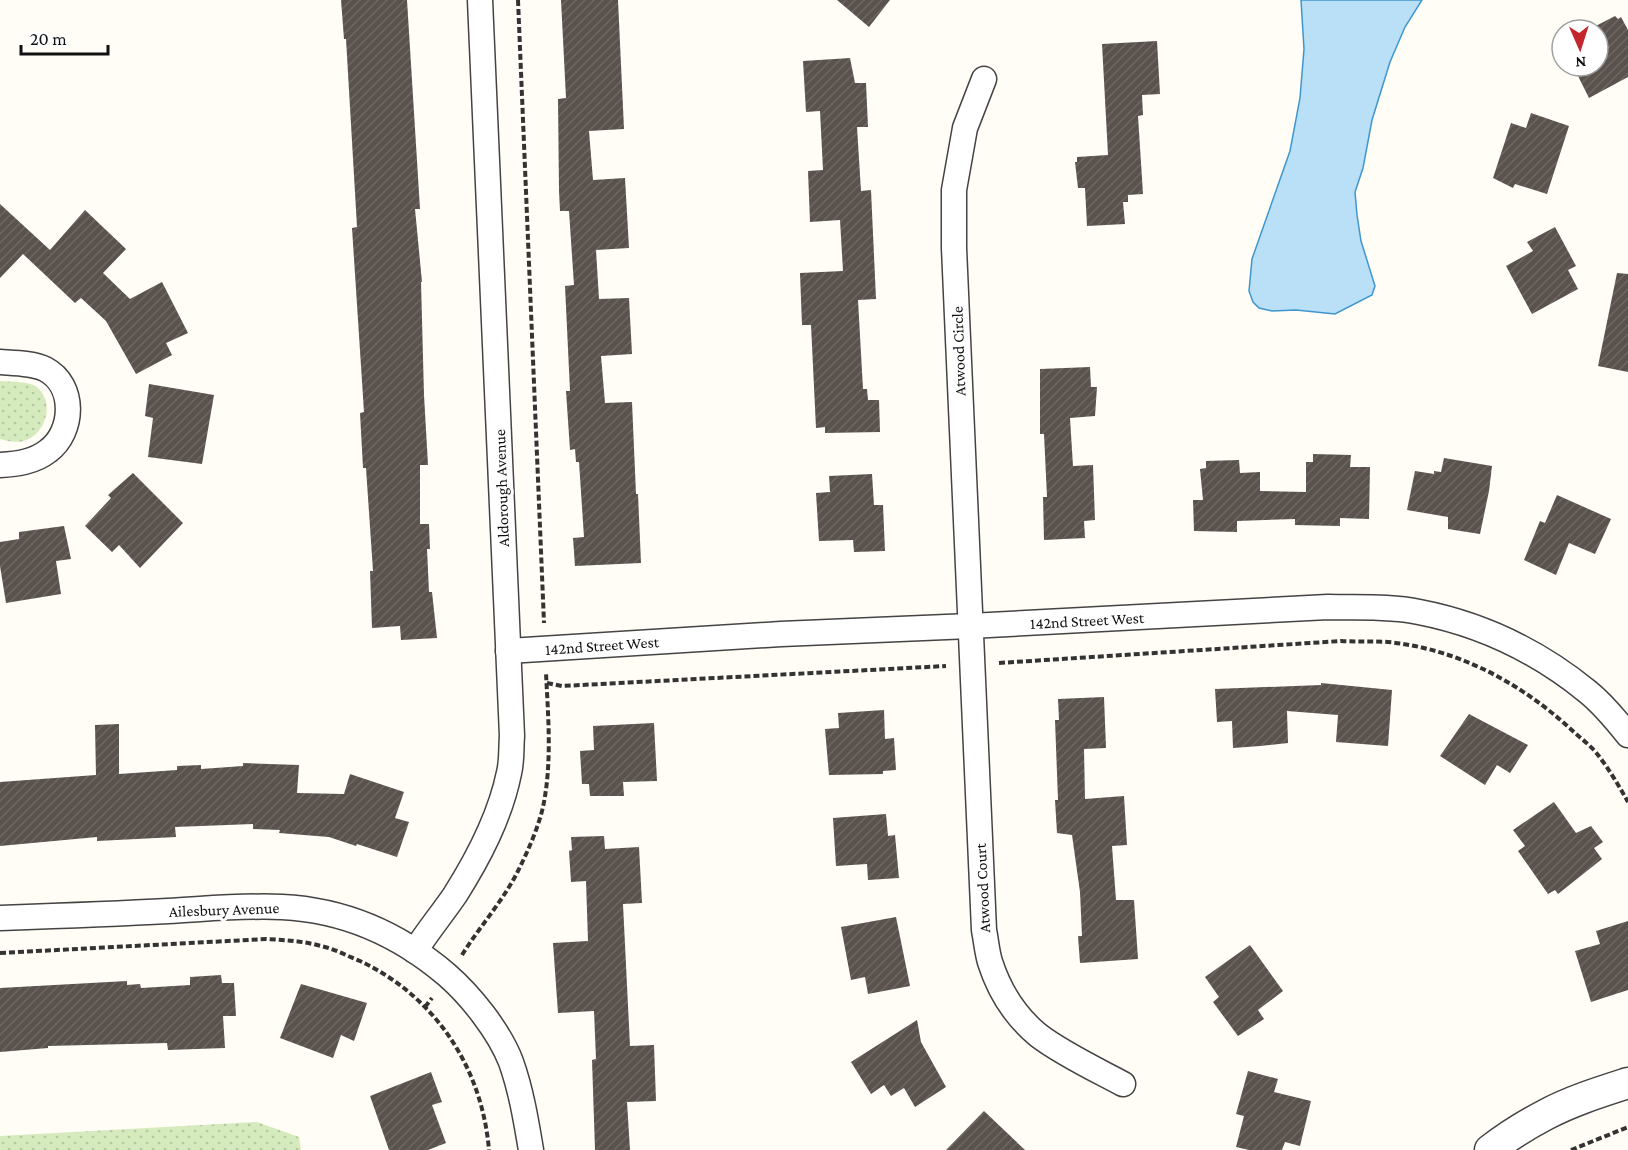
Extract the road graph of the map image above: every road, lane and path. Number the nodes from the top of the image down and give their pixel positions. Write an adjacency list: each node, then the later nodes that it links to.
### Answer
1 (480, 0): 6 (street, Aldorough Avenue)
2 (984, 80): 5 (street, Atwood Circle)
3 (0, 362): 4 (street)
4 (0, 465)
5 (970, 626): 6 (street, 142nd Street West); 7 (street, Atwood Court); 9 (street, 142nd Street West)
6 (508, 651): 12 (street, Aldorough Avenue)
7 (972, 665): 8 (path); 10 (path); 15 (street, Atwood Court)
8 (547, 683)
9 (1628, 735)
10 (1628, 802)
11 (0, 918): 12 (street, Ailesbury Avenue)
12 (415, 951): 18 (street, Ailesbury Avenue)
13 (0, 952): 17 (path)
14 (1628, 1083): 19 (street)
15 (1123, 1084)
16 (1628, 1127): 20 (path)
17 (489, 1150)
18 (531, 1150)
19 (1490, 1150)
20 (1571, 1150)

